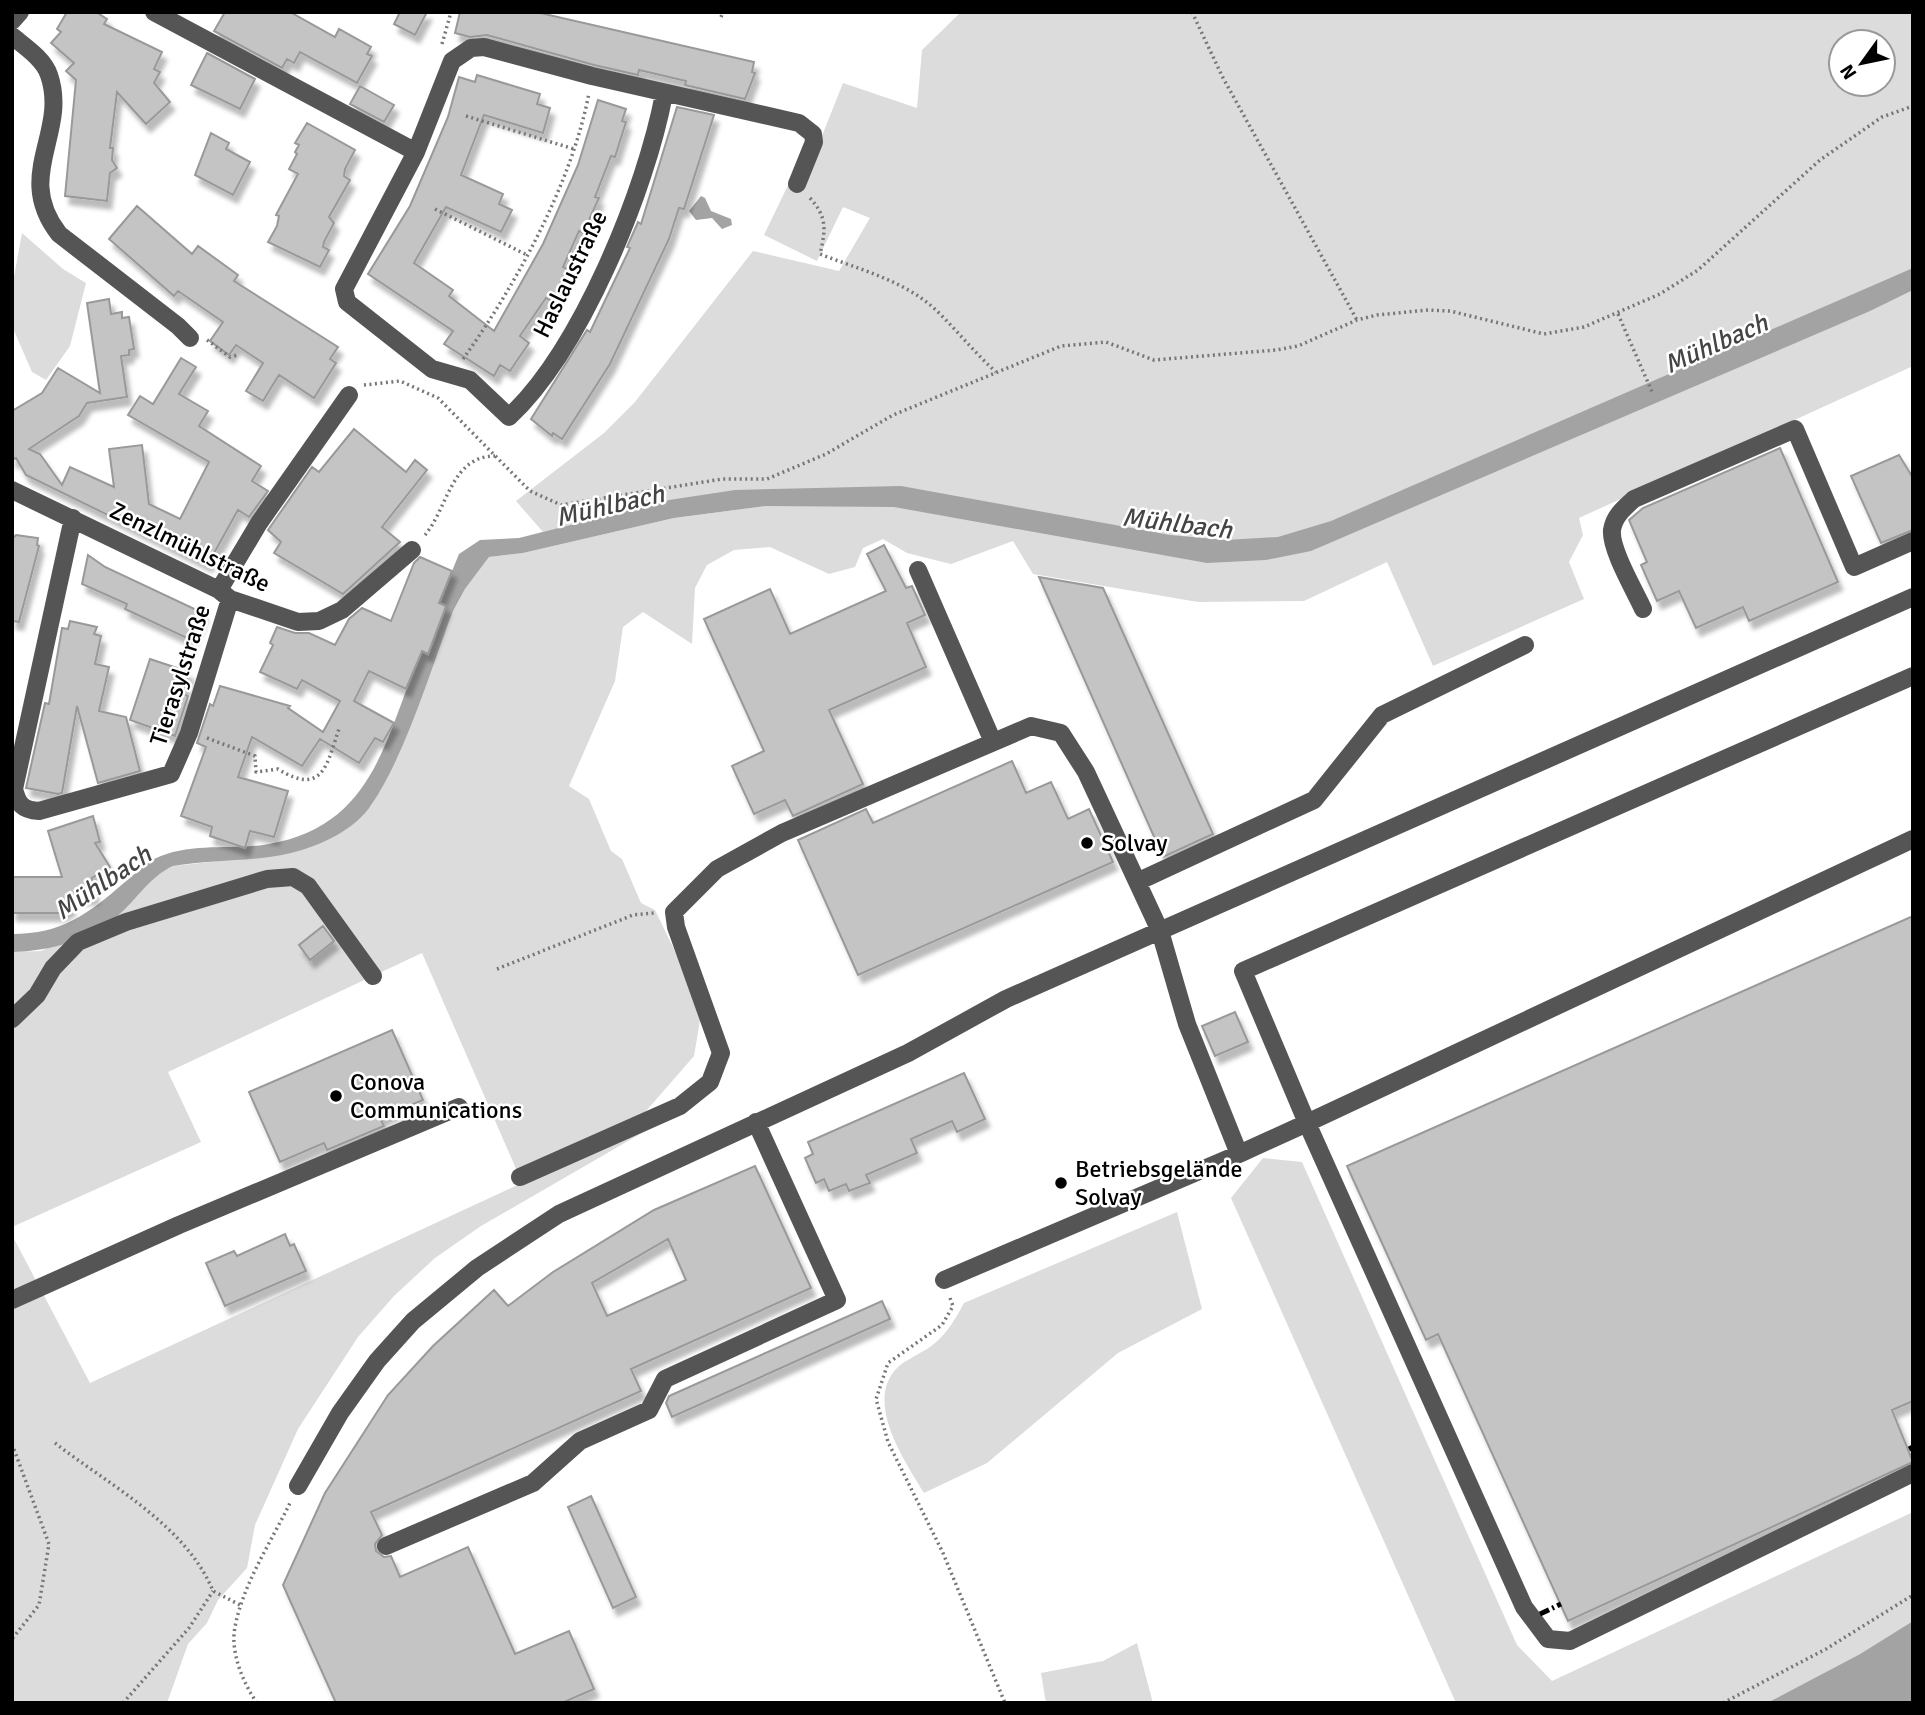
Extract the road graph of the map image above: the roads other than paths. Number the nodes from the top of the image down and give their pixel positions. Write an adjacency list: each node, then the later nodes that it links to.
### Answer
1 (20, 12): 3 (street)
2 (154, 12): 6 (street)
3 (12, 22)
4 (12, 36): 8 (street)
5 (664, 94): 6 (street, Haslaustraße); 6 (street, Haslaustraße); 7 (street)
6 (416, 152)
7 (797, 184)
8 (190, 338)
9 (349, 394): 15 (street, Tierasylstraße)
10 (12, 490): 11 (street, Zenzlmühlstraße)
11 (73, 518): 15 (street, Zenzlmühlstraße); 15 (street, Tierasylstraße)
12 (1913, 541): 17 (street)
13 (412, 550): 15 (street, Zenzlmühlstraße)
14 (918, 570): 20 (street)
15 (225, 594)
16 (1913, 597): 23 (street)
17 (1643, 609)
18 (1525, 645): 22 (street)
19 (1913, 676): 28 (street)
20 (993, 742): 22 (street); 30 (street)
21 (1913, 839): 28 (street)
22 (1139, 881): 23 (street)
23 (1160, 931): 27 (street); 29 (street)
24 (373, 976): 25 (street)
25 (12, 1019)
26 (459, 1107): 32 (street)
27 (756, 1122): 34 (street); 35 (street)
28 (1307, 1123): 29 (street); 33 (street)
29 (1239, 1154): 31 (street)
30 (520, 1177)
31 (944, 1280)
32 (12, 1300)
33 (1913, 1473)
34 (298, 1486)
35 (386, 1546)

